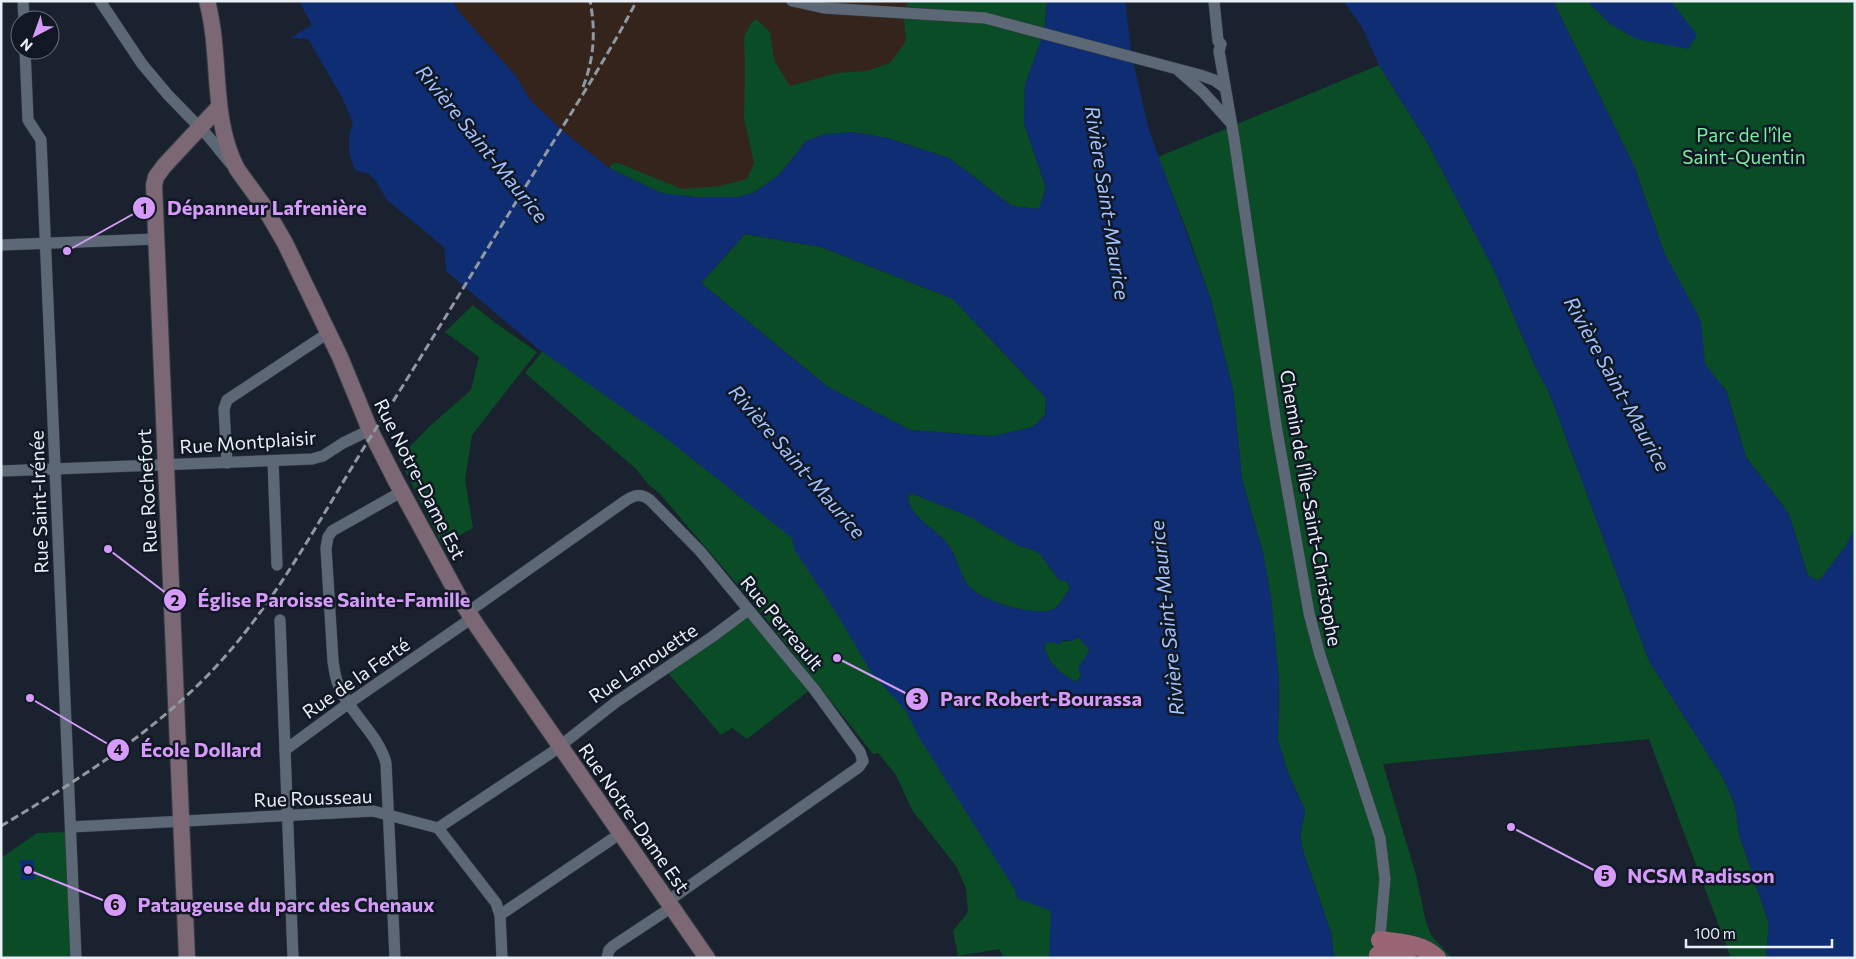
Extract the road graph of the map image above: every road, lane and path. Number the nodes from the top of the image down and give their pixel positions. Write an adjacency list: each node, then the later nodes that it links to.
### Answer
1 (100, 1): 10 (street)
2 (207, 1): 8 (street, Rue Notre-Dame Est)
3 (792, 1): 6 (street)
4 (1214, 1): 7 (street, Chemin de l'Île-Saint-Christophe)
5 (25, 60): 13 (street, Rue Saint-Irénée)
6 (1175, 69): 7 (street); 9 (street)
7 (1225, 88): 9 (street, Chemin de l'Île-Saint-Christophe)
8 (219, 107): 10 (street, Rue Rochefort); 11 (street, Rue Notre-Dame Est)
9 (1232, 123): 38 (street, Chemin de l'Île-Saint-Christophe)
10 (199, 127): 11 (street); 12 (street, Rue Rochefort)
11 (241, 175): 15 (street, Rue Notre-Dame Est)
12 (156, 239): 13 (street); 19 (street, Rue Rochefort)
13 (46, 243): 14 (street); 20 (street, Rue Saint-Irénée)
14 (1, 245)
15 (328, 332): 16 (street, Rue Notre-Dame Est); 18 (street)
16 (370, 430): 17 (street, Rue Montplaisir); 22 (street, Rue Notre-Dame Est)
17 (273, 461): 18 (street, Rue Montplaisir); 23 (street)
18 (227, 463): 19 (street, Rue Montplaisir)
19 (166, 465): 20 (street, Rue Montplaisir); 32 (street, Rue Rochefort)
20 (56, 470): 21 (street, Rue Montplaisir); 33 (street, Rue Saint-Irénée)
21 (1, 471)
22 (401, 492): 25 (street, Rue Notre-Dame Est); 27 (street)
23 (277, 565)
24 (748, 610): 25 (street, Rue Perreault); 28 (street, Rue Lanouette); 36 (street, Rue Perreault)
25 (470, 615): 27 (street, Rue de la Ferté); 28 (street, Rue Notre-Dame Est)
26 (280, 620): 29 (street)
27 (349, 703): 29 (street, Rue de la Ferté); 31 (street)
28 (560, 746): 34 (street); 35 (street, Rue Notre-Dame Est)
29 (285, 750): 30 (street)
30 (288, 815): 31 (street, Rue Rousseau); 32 (street, Rue Rousseau); 41 (street)
31 (389, 815): 34 (street, Rue Rousseau); 42 (street)
32 (181, 821): 33 (street, Rue Rousseau); 40 (street, Rue Rochefort)
33 (71, 827): 39 (street, Rue Saint-Irénée)
34 (438, 828): 37 (street)
35 (621, 834): 36 (street, Rue Notre-Dame Est); 37 (street)
36 (670, 904): 44 (street); 45 (street, Rue Notre-Dame Est)
37 (500, 915): 43 (street)
38 (1379, 951): 46 (main road); 47 (main road)
39 (76, 958)
40 (187, 958)
41 (293, 958)
42 (395, 958)
43 (502, 958)
44 (607, 958)
45 (707, 958)
46 (1407, 958)
47 (1437, 958)

